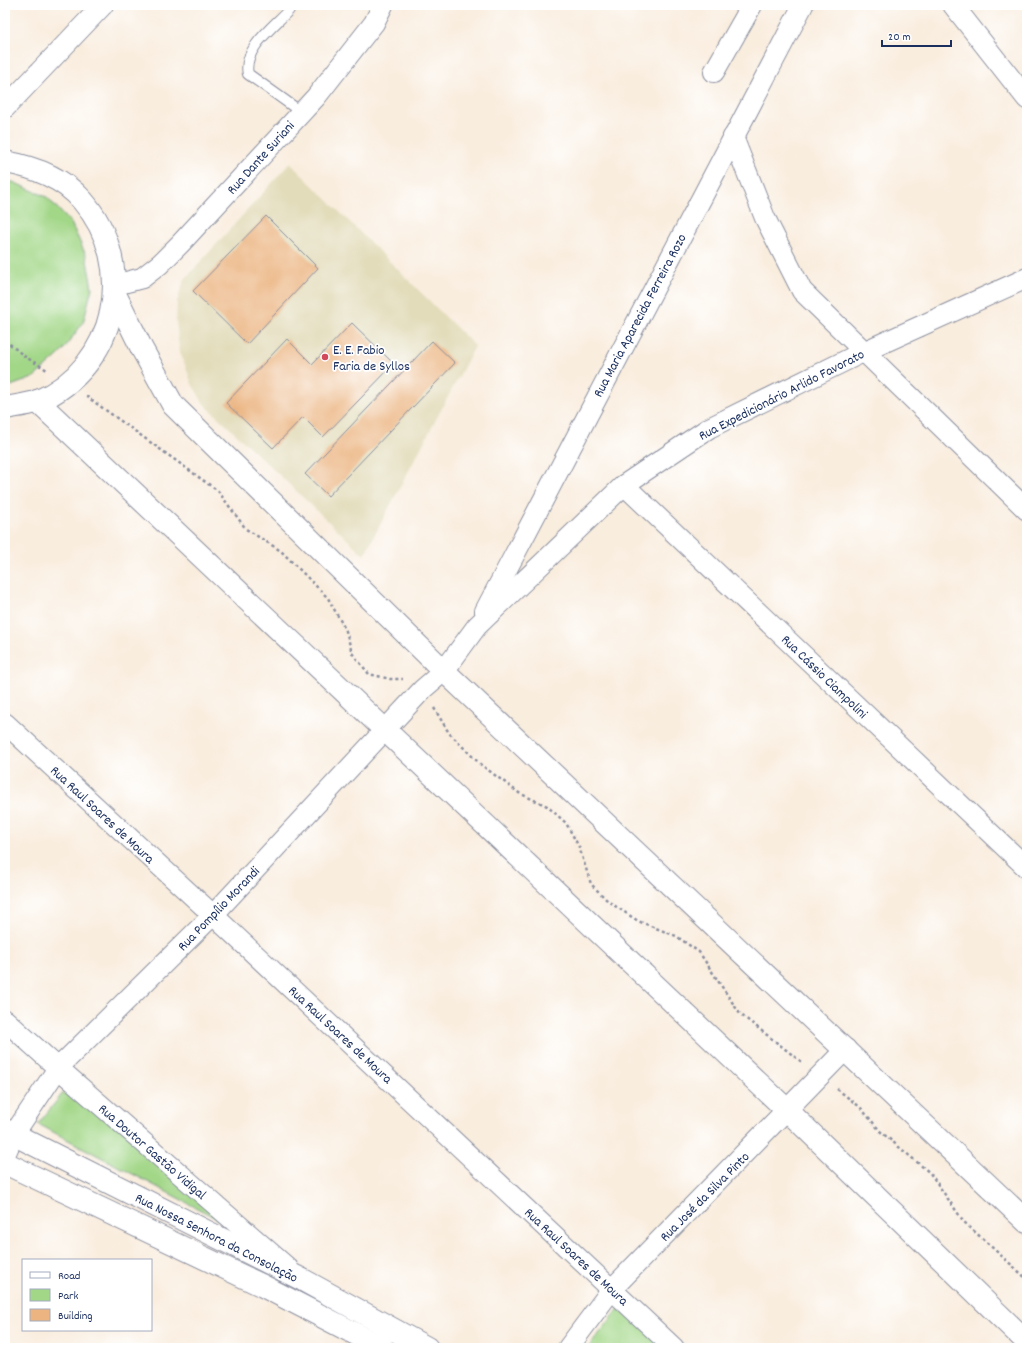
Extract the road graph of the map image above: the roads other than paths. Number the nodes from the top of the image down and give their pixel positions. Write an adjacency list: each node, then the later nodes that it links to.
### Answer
1 (103, 5): 9 (street)
2 (383, 5): 10 (street, Rua Dante Suriani)
3 (752, 5): 7 (street)
4 (803, 5): 11 (street, Rua Maria Aparecida Ferreira Rozo)
5 (953, 5): 8 (street)
6 (289, 10): 10 (lane)
7 (714, 72)
8 (1027, 99)
9 (5, 108)
10 (301, 112): 14 (street, Rua Dante Suriani)
11 (733, 137): 15 (street); 20 (street, Rua Maria Aparecida Ferreira Rozo)
12 (5, 162): 14 (street)
13 (1027, 278): 15 (street, Rua Expedicionário Arlido Favorato)
14 (115, 290): 16 (street); 21 (street)
15 (864, 352): 18 (street, Rua Expedicionário Arlido Favorato); 19 (street)
16 (37, 401): 17 (street); 23 (street)
17 (5, 408)
18 (624, 485): 20 (street, Rua Expedicionário Arlido Favorato); 24 (street, Rua Cássio Ciampolini)
19 (1027, 510)
20 (477, 626): 21 (street, Rua Expedicionário Arlido Favorato)
21 (444, 671): 23 (street, Rua Pompílio Morandi); 27 (street)
22 (5, 723): 25 (street, Rua Raul Soares de Moura)
23 (385, 729): 25 (street, Rua Pompílio Morandi); 29 (street)
24 (1025, 863)
25 (213, 915): 28 (street, Rua Pompílio Morandi); 35 (street, Rua Raul Soares de Moura)
26 (5, 1020): 28 (street, Rua Doutor Gastão Vidigal)
27 (846, 1049): 29 (street, Rua José da Silva Pinto); 33 (street)
28 (58, 1068): 30 (street, Rua Pompílio Morandi); 34 (street, Rua Doutor Gastão Vidigal)
29 (788, 1111): 35 (street, Rua José da Silva Pinto); 36 (street)
30 (10, 1132): 31 (street, Rua Pompílio Morandi); 34 (street, Rua Nossa Senhora da Consolação)
31 (5, 1155)
32 (5, 1163): 37 (street, Rua Nossa Senhora da Consolação)
33 (1027, 1222)
34 (303, 1280): 38 (street, Rua Nossa Senhora da Consolação)
35 (612, 1289): 39 (street, Rua José da Silva Pinto); 40 (street, Rua Raul Soares de Moura)
36 (1027, 1342)
37 (383, 1348)
38 (427, 1348)
39 (568, 1348)
40 (674, 1348)

